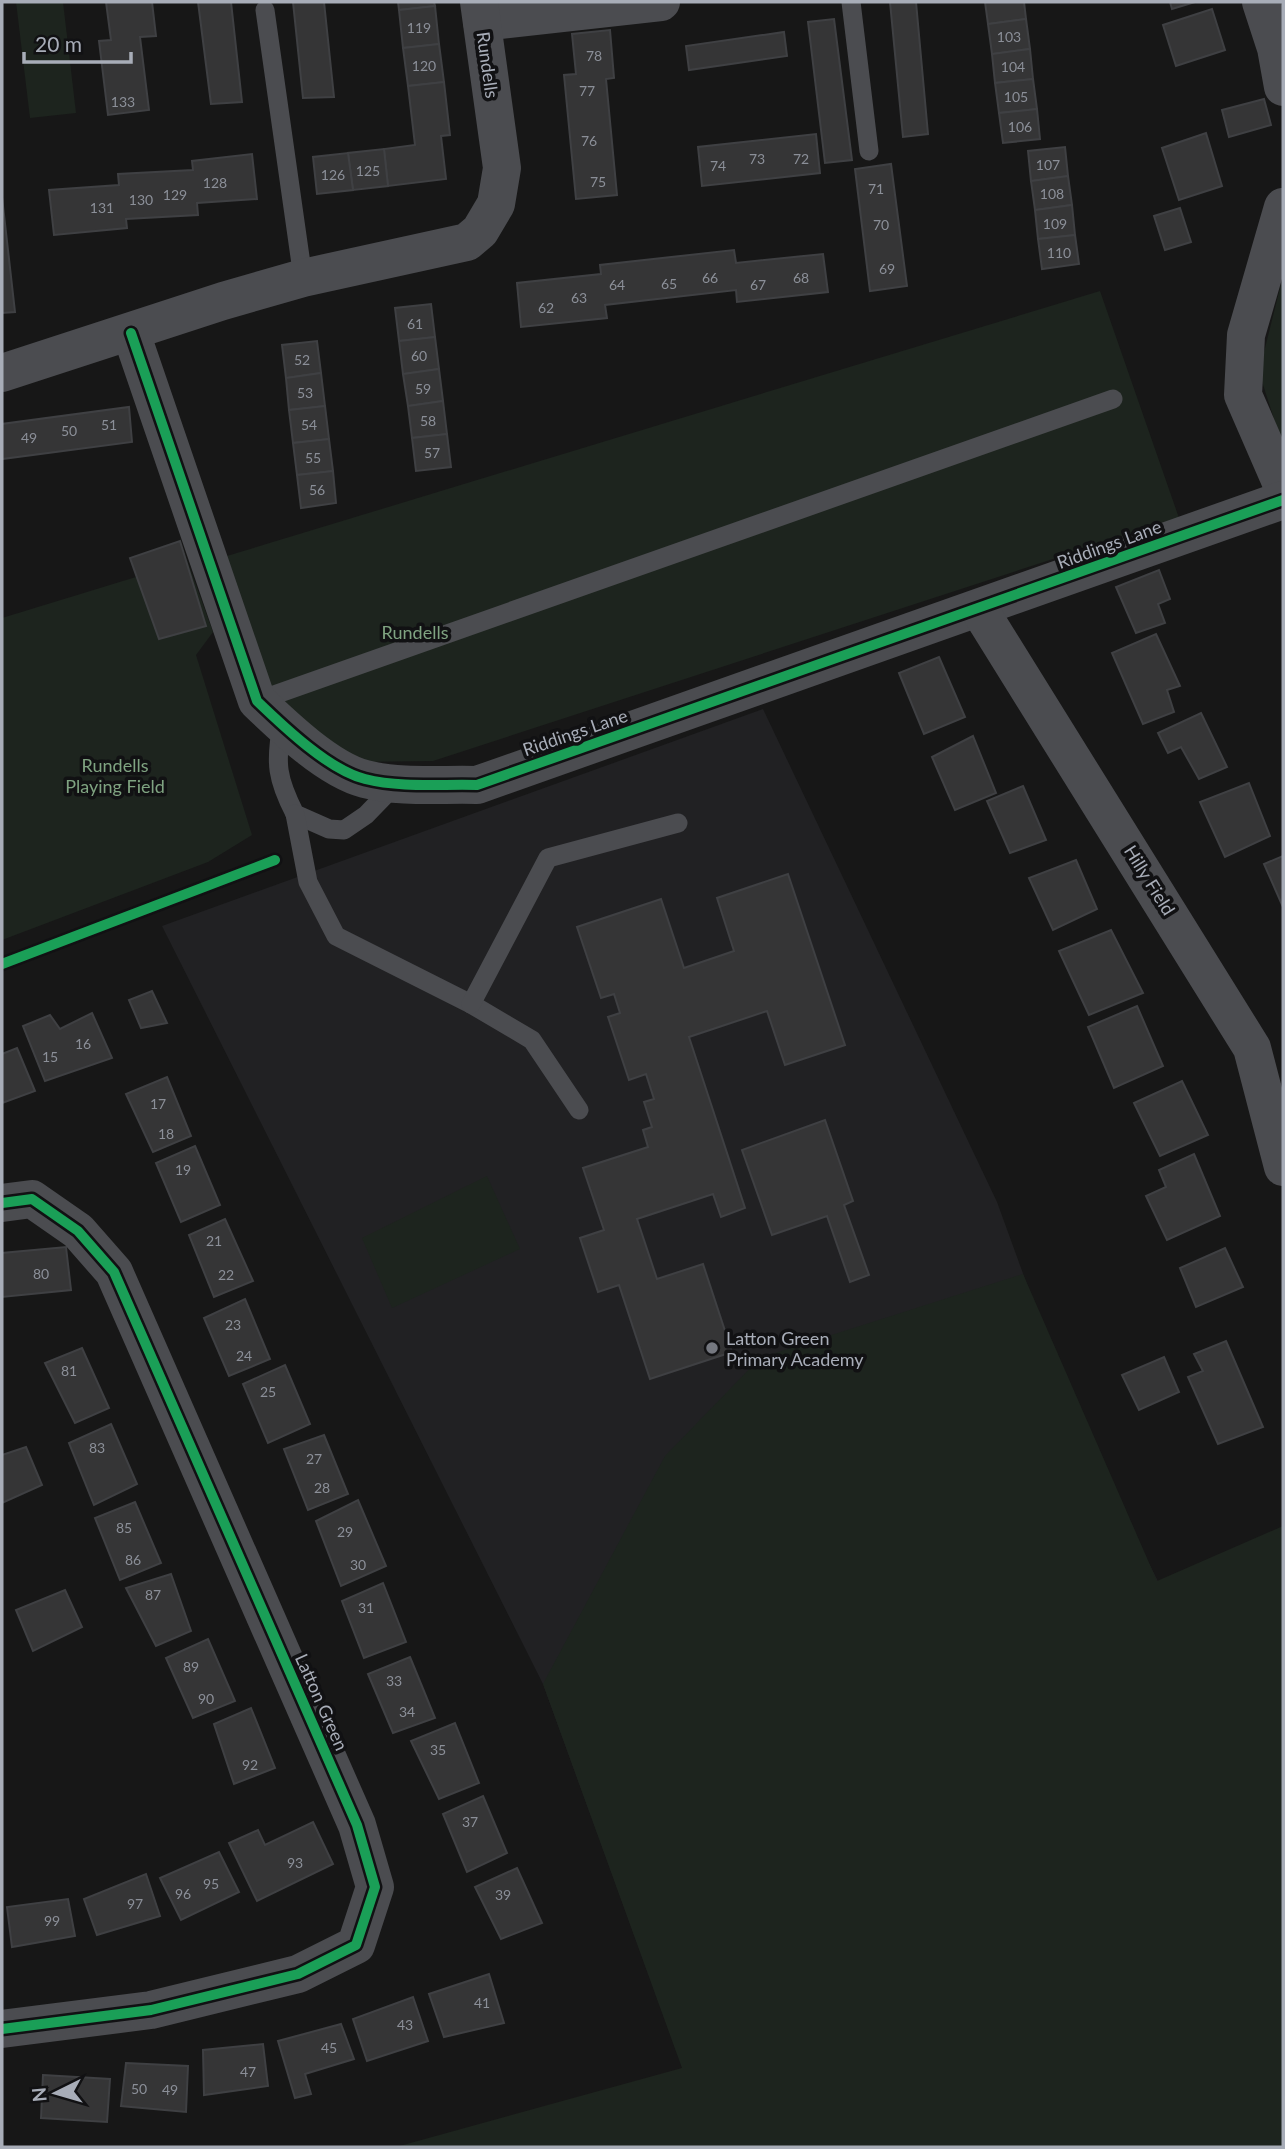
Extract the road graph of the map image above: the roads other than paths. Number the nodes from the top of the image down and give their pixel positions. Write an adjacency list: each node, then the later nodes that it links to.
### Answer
1 (661, 2): 5 (street, Rundells)
2 (851, 2): 8 (lane)
3 (1261, 2): 6 (street)
4 (265, 10): 10 (lane)
5 (481, 12): 10 (street, Rundells)
6 (1280, 47): 7 (street)
7 (1283, 87)
8 (869, 151)
9 (1283, 207): 14 (street)
10 (303, 278): 11 (street, Rundells)
11 (131, 333): 12 (street, Rundells); 17 (street)
12 (2, 373)
13 (1113, 399): 17 (lane)
14 (1283, 487)
15 (1283, 500): 16 (street, Riddings Lane)
16 (979, 609): 18 (street, Riddings Lane); 23 (street, Hilly Field)
17 (270, 713): 18 (street, Riddings Lane); 19 (lane)
18 (396, 784): 19 (lane)
19 (295, 814): 21 (lane)
20 (678, 823): 21 (lane)
21 (471, 1004): 22 (lane)
22 (579, 1110)
23 (1283, 1167)
24 (2, 1203): 25 (street, Latton Green)
25 (2, 2029)

